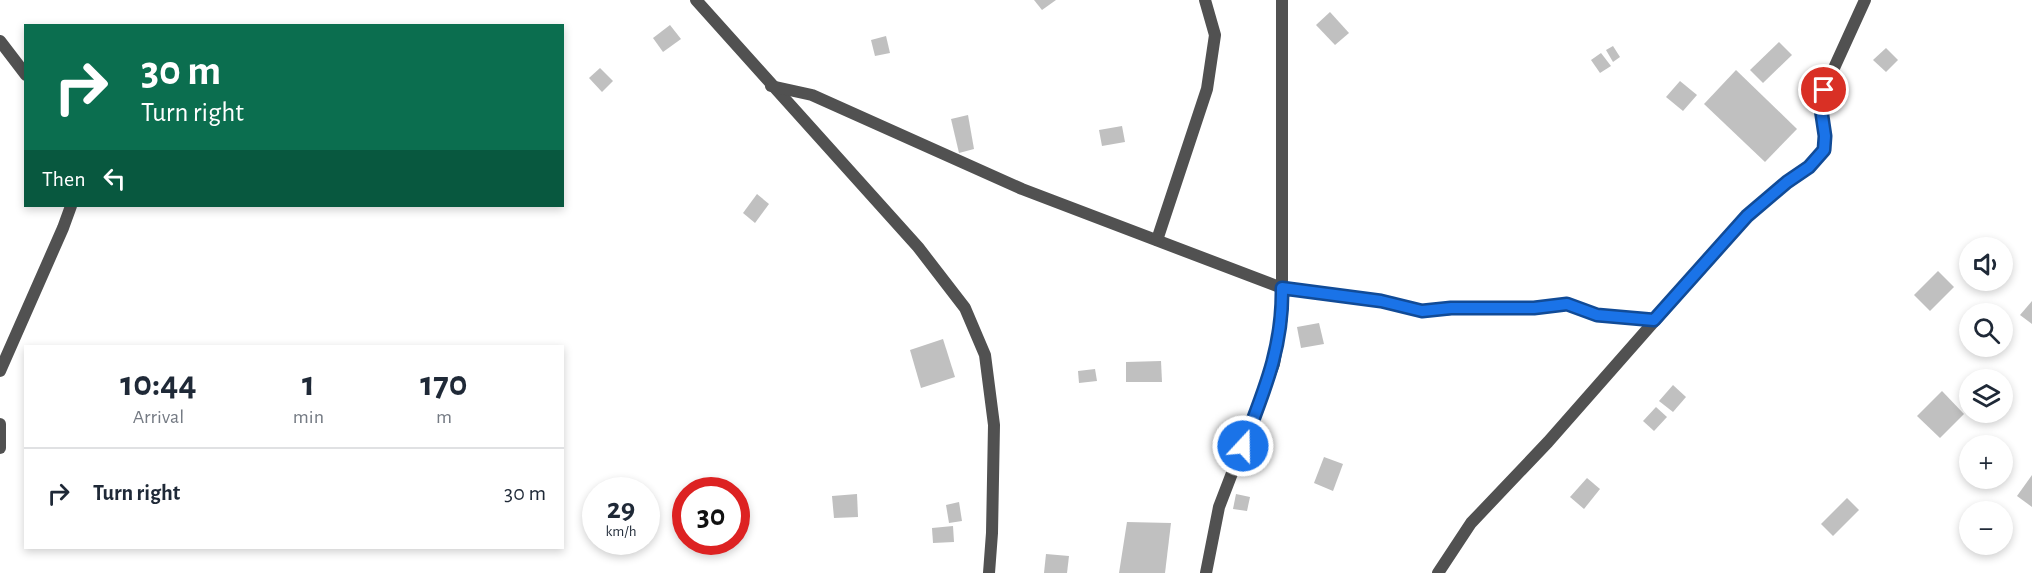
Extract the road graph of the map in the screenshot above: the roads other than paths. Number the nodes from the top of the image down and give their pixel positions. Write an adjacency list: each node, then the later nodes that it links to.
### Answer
1 (696, 0): 7 (street)
2 (1205, 0): 9 (street)
3 (1282, 0): 10 (street)
4 (1865, 0): 11 (street)
5 (0, 41): 6 (street)
6 (24, 72)
7 (771, 86): 9 (street); 15 (street)
8 (71, 207): 12 (street)
9 (1157, 240): 10 (street)
10 (1282, 288): 11 (street); 16 (street)
11 (1654, 320): 17 (street)
12 (0, 371)
13 (0, 424): 14 (street)
14 (0, 448)
15 (989, 573)
16 (1206, 573)
17 (1438, 573)

